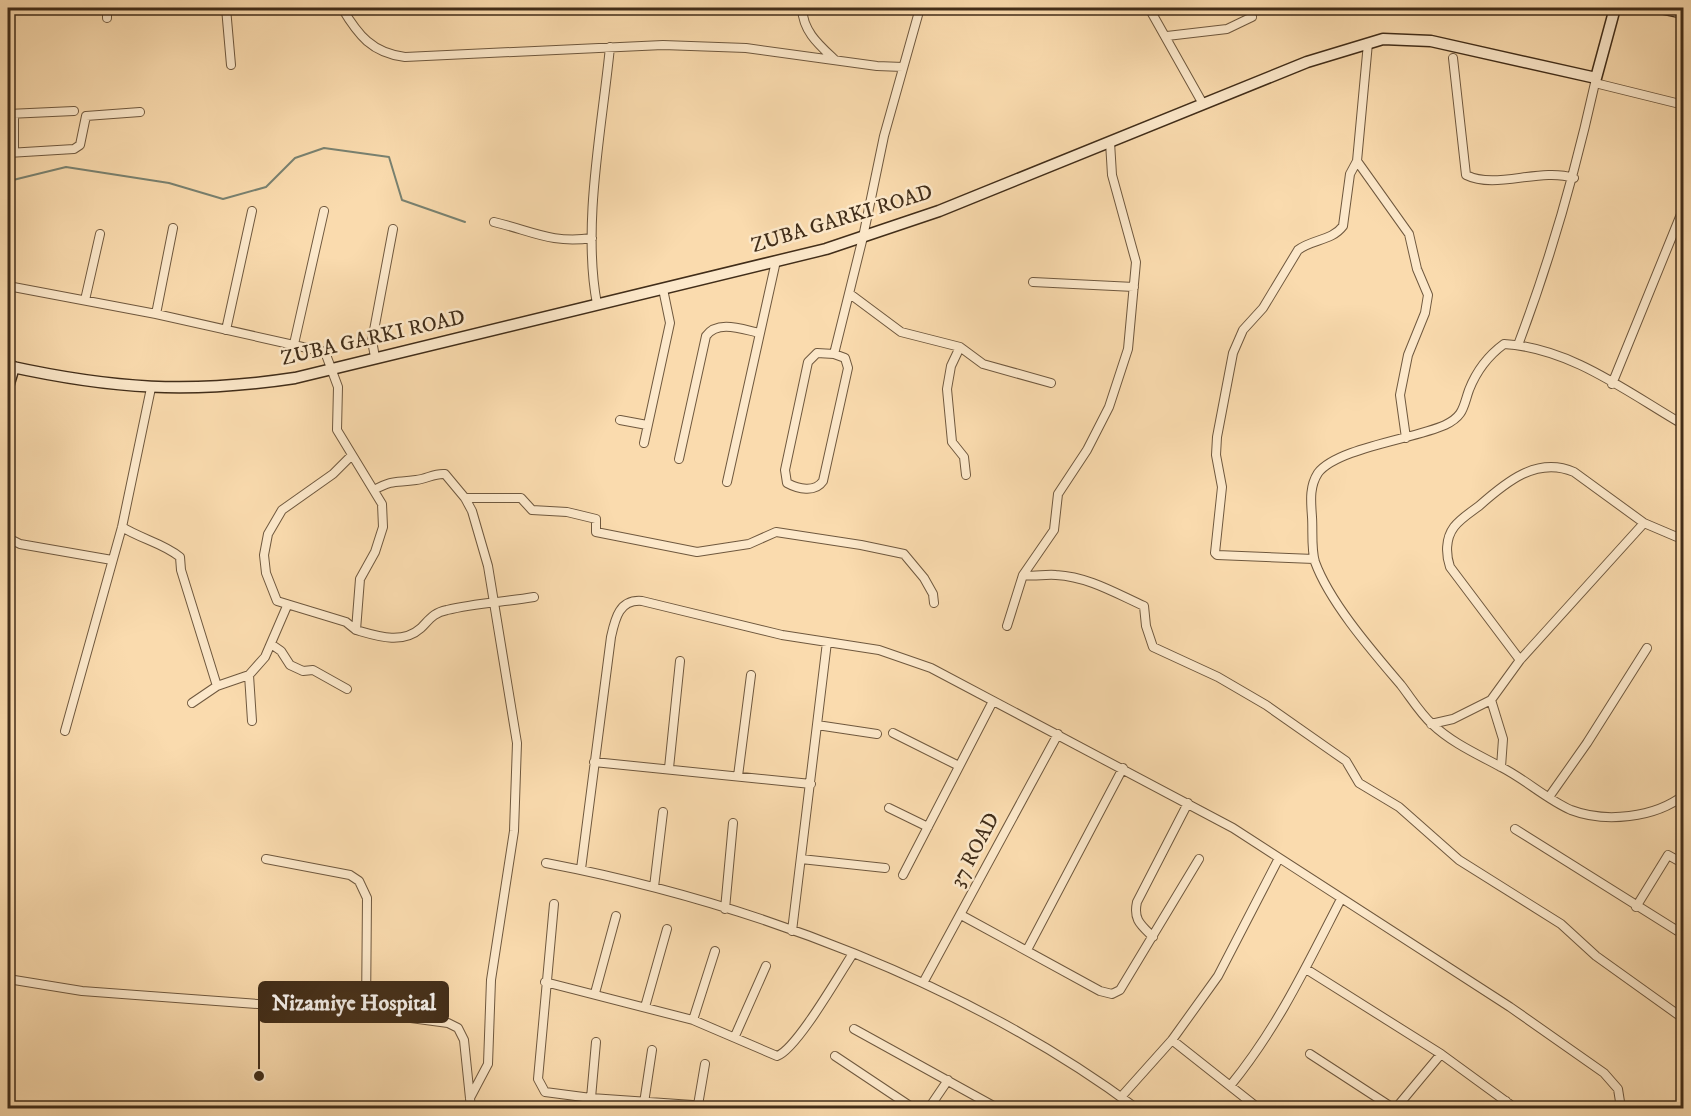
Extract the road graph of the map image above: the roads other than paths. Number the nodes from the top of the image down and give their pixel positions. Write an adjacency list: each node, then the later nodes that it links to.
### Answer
1 (107, 8): 11 (street)
2 (226, 8): 17 (street)
3 (342, 8): 14 (street)
4 (802, 8): 16 (street)
5 (921, 8): 18 (street)
6 (1149, 8): 12 (street)
7 (1615, 8): 19 (main road)
8 (1660, 8): 9 (main road)
9 (1683, 14)
10 (1252, 17): 12 (street)
11 (107, 18)
12 (1167, 36): 20 (street)
13 (1368, 43): 19 (main road, ZUBA GARKI ROAD); 20 (main road, ZUBA GARKI ROAD); 27 (street)
14 (610, 47): 16 (street); 37 (street)
15 (1453, 57): 28 (street)
16 (835, 60): 18 (street)
17 (231, 65)
18 (903, 66): 36 (street)
19 (1595, 80): 21 (street); 28 (street)
20 (1203, 104): 25 (main road, ZUBA GARKI ROAD)
21 (1683, 105)
22 (74, 111): 24 (street)
23 (140, 112): 26 (street)
24 (10, 114): 26 (street)
25 (1110, 142): 36 (main road, ZUBA GARKI ROAD); 41 (street)
26 (8, 153)
27 (1358, 161): 63 (street); 76 (street)
28 (1574, 177): 50 (street)
29 (1683, 207): 57 (street)
30 (252, 211): 47 (street)
31 (324, 211): 49 (street)
32 (494, 222): 37 (street)
33 (173, 228): 46 (street)
34 (393, 229): 53 (street)
35 (100, 234): 44 (street)
36 (863, 237): 38 (main road, ZUBA GARKI ROAD); 43 (street)
37 (592, 238): 45 (street)
38 (776, 261): 42 (main road, ZUBA GARKI ROAD); 48 (street)
39 (1033, 282): 41 (street)
40 (8, 286): 44 (street)
41 (1134, 287): 77 (street)
42 (663, 289): 45 (main road, ZUBA GARKI ROAD); 61 (street)
43 (850, 294): 51 (street); 52 (street)
44 (85, 300): 46 (street)
45 (597, 304): 53 (main road, ZUBA GARKI ROAD)
46 (156, 314): 47 (street)
47 (226, 330): 49 (street)
48 (760, 333): 66 (street); 68 (street)
49 (294, 344): 55 (street)
50 (1518, 345): 57 (street); 63 (street)
51 (960, 347): 56 (street); 67 (street)
52 (834, 354): 52 (street)
53 (375, 357): 55 (main road, ZUBA GARKI ROAD)
54 (10, 367): 58 (main road); 59 (main road, ZUBA GARKI ROAD)
55 (333, 368): 59 (main road, ZUBA GARKI ROAD); 65 (street)
56 (1051, 383)
57 (1612, 384): 62 (street)
58 (8, 387)
59 (151, 388): 72 (street)
60 (620, 420): 61 (street)
61 (647, 425): 64 (street)
62 (1683, 425)
63 (1406, 438): 76 (street)
64 (644, 443)
65 (351, 456): 69 (street); 81 (street)
66 (678, 459)
67 (966, 476)
68 (727, 482)
69 (374, 490): 70 (street); 83 (street)
70 (465, 498): 79 (street); 80 (street)
71 (1644, 522): 74 (street); 87 (street); 87 (street)
72 (122, 527): 75 (street); 91 (street)
73 (8, 538): 75 (street)
74 (1683, 540)
75 (112, 560): 99 (street)
76 (1314, 560): 97 (street)
77 (1023, 575): 82 (street); 149 (street)
78 (534, 597): 80 (street)
79 (934, 603)
80 (494, 604): 83 (street); 162 (street)
81 (287, 606): 83 (street); 85 (street)
82 (1006, 626)
83 (356, 630)
84 (827, 642): 94 (street); 98 (street); 103 (street)
85 (271, 644): 89 (street); 92 (street)
86 (1647, 648): 111 (street)
87 (1520, 660): 93 (street)
88 (680, 661): 106 (street)
89 (249, 675): 91 (street); 96 (street)
90 (751, 675): 108 (street)
91 (217, 686): 95 (street)
92 (347, 689)
93 (1491, 700): 97 (street); 105 (street)
94 (993, 701): 102 (street); 104 (street)
95 (192, 703)
96 (252, 721)
97 (1431, 724): 105 (street)
98 (817, 725): 101 (street); 109 (street)
99 (65, 731)
100 (893, 733): 104 (street)
101 (877, 734)
102 (1058, 734): 107 (street); 132 (street, 37 ROAD)
103 (594, 762): 106 (street); 125 (street)
104 (959, 766): 116 (street)
105 (1501, 767): 111 (street)
106 (669, 768): 108 (street)
107 (1123, 768): 112 (street); 138 (street)
108 (738, 776): 109 (street)
109 (811, 784): 120 (street)
110 (1683, 795): 111 (street)
111 (1549, 797)
112 (1188, 803): 118 (street); 137 (street)
113 (889, 808): 116 (street)
114 (663, 813): 127 (street)
115 (734, 823): 131 (street)
116 (928, 827): 126 (street)
117 (1515, 830): 130 (street)
118 (1279, 858): 128 (street); 153 (street)
119 (266, 859): 148 (street)
120 (801, 859): 124 (street); 135 (street)
121 (1199, 859): 137 (street)
122 (546, 863): 125 (street)
123 (1683, 864): 130 (street)
124 (885, 868)
125 (581, 869): 127 (street)
126 (903, 875)
127 (654, 887): 131 (street)
128 (1341, 899): 142 (street); 178 (street)
129 (554, 904): 144 (street)
130 (1636, 907): 136 (street)
131 (725, 909): 135 (street)
132 (962, 915): 138 (street); 145 (street, 37 ROAD)
133 (616, 916): 146 (street)
134 (666, 929): 147 (street)
135 (792, 931): 140 (street)
136 (1683, 935)
137 (1154, 937): 138 (street)
138 (1027, 950)
139 (715, 951): 150 (street)
140 (852, 955): 145 (street); 152 (street)
141 (766, 966): 152 (street)
142 (1305, 969): 157 (street); 161 (street)
143 (8, 979): 148 (street)
144 (546, 982): 146 (street); 163 (street)
145 (923, 983): 164 (street)
146 (595, 993): 147 (street)
147 (645, 1007): 150 (street)
148 (366, 1012): 162 (street)
149 (1683, 1019)
150 (693, 1020): 152 (street)
151 (854, 1029): 160 (street)
152 (735, 1036)
153 (1172, 1040): 161 (street); 164 (street)
154 (596, 1042): 163 (street)
155 (652, 1050): 166 (street)
156 (1310, 1054): 175 (street)
157 (1441, 1054): 165 (street); 175 (street)
158 (835, 1056): 170 (street)
159 (705, 1064): 167 (street)
160 (948, 1080): 171 (street); 172 (street)
161 (1230, 1086): 174 (street)
162 (470, 1098): 168 (street)
163 (591, 1098): 166 (street)
164 (1121, 1098): 173 (street)
165 (1506, 1101): 176 (street); 177 (street)
166 (644, 1103): 167 (street)
167 (698, 1105): 169 (street)
168 (471, 1108)
169 (736, 1108)
170 (914, 1108)
171 (929, 1108)
172 (997, 1108)
173 (1136, 1108)
174 (1258, 1108)
175 (1395, 1108)
176 (1498, 1108)
177 (1515, 1108)
178 (1621, 1108)

